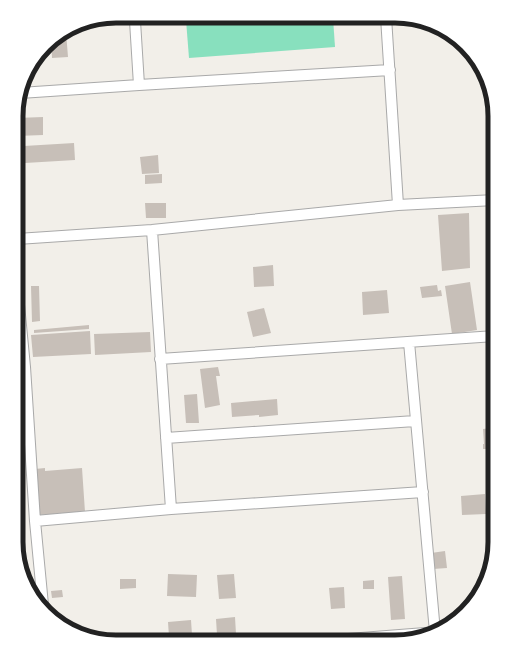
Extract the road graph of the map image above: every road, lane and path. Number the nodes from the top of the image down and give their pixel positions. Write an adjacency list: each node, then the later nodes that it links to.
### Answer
1 (135, 23): 4 (street)
2 (386, 23): 3 (street)
3 (390, 70): 4 (street); 7 (street)
4 (139, 85): 5 (street)
5 (26, 93)
6 (488, 200): 7 (street)
7 (398, 205): 8 (street)
8 (152, 230): 9 (street); 12 (street)
9 (23, 239)
10 (488, 336): 11 (street)
11 (409, 342): 12 (street); 14 (street)
12 (160, 359): 15 (street)
13 (23, 390): 18 (street)
14 (415, 421): 15 (street); 16 (street)
15 (166, 438): 17 (street)
16 (423, 492): 17 (street); 20 (street)
17 (171, 509): 18 (street)
18 (35, 521): 19 (street)
19 (42, 598)
20 (435, 626)

